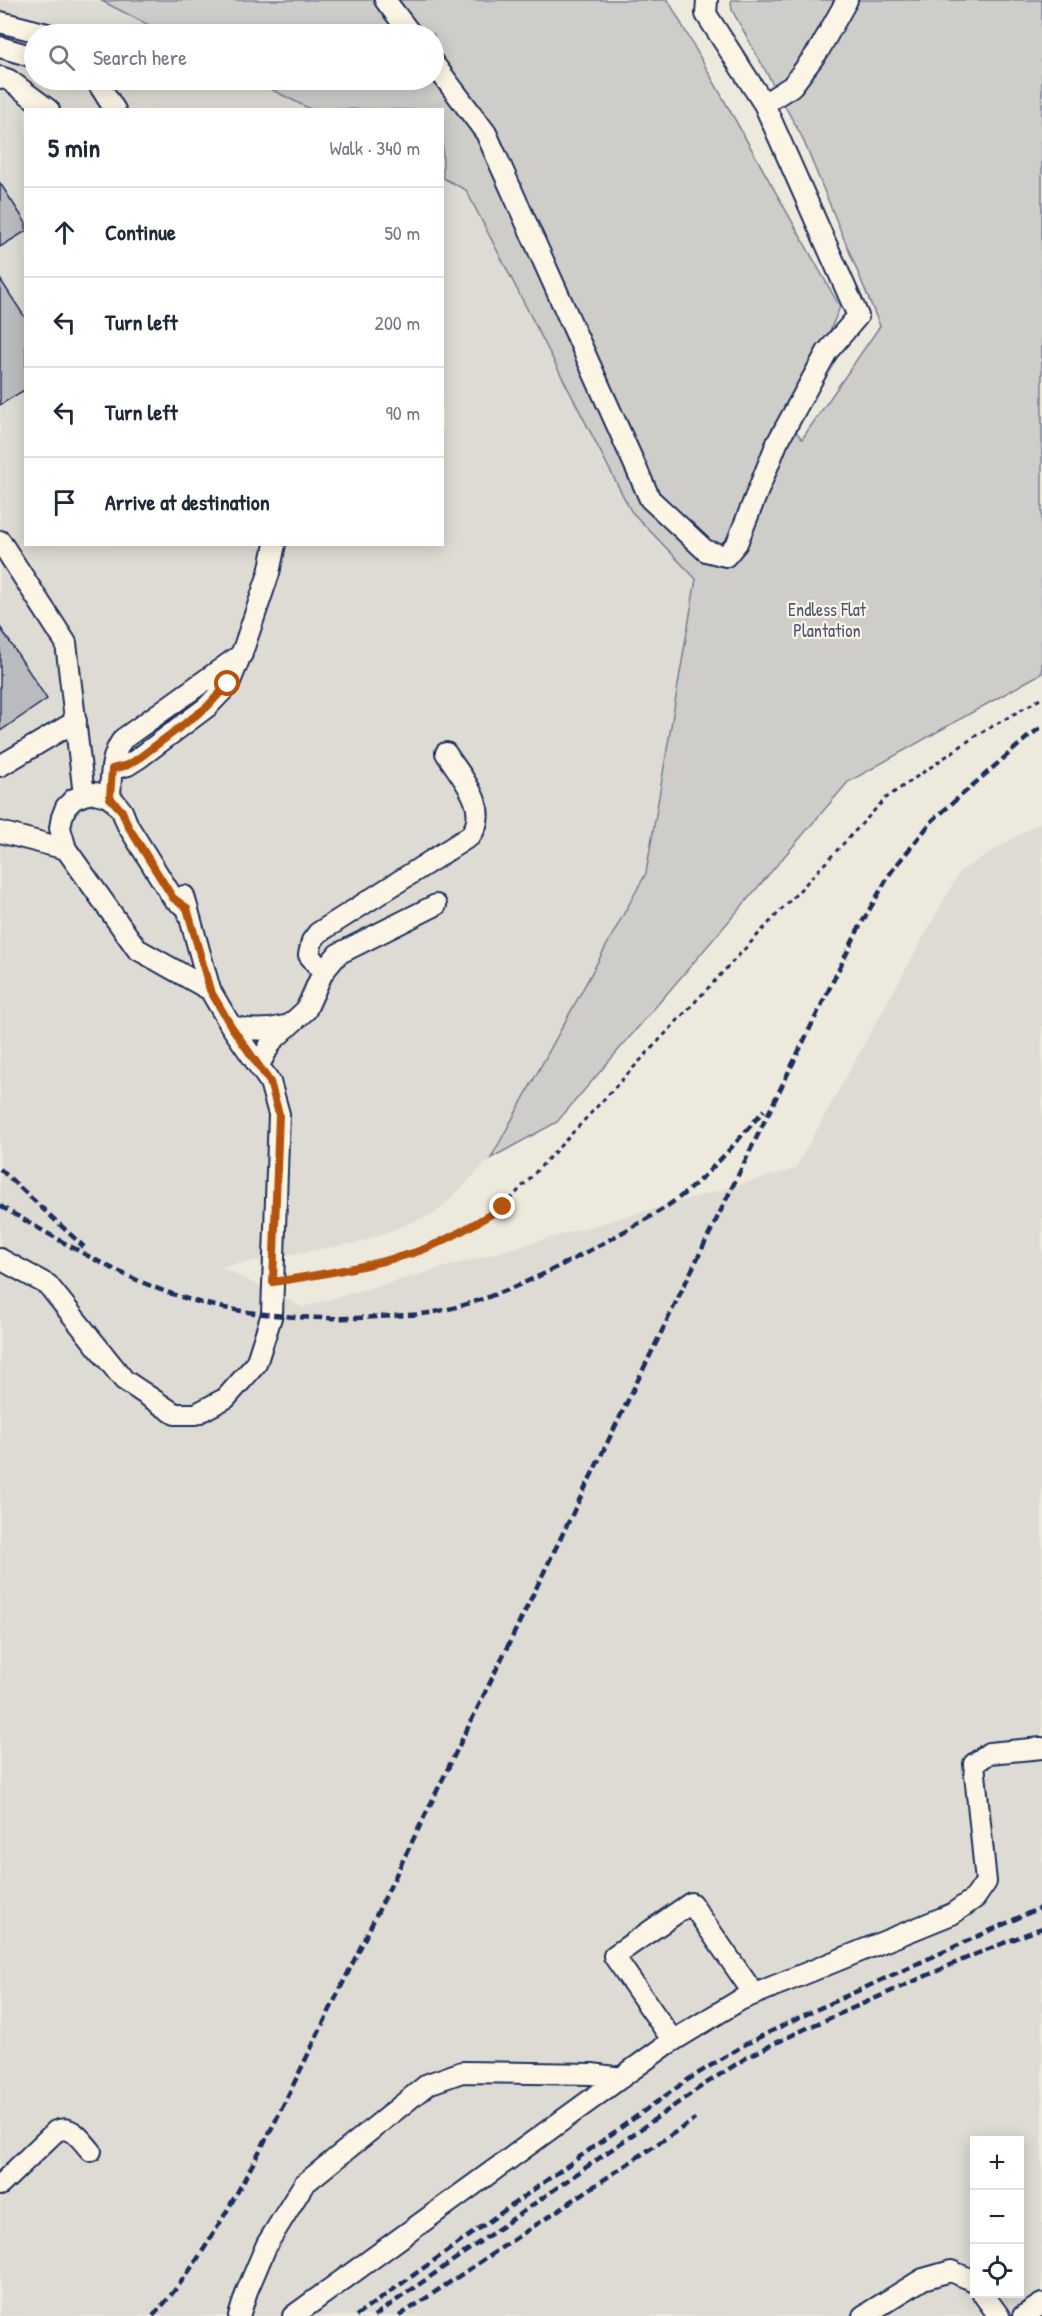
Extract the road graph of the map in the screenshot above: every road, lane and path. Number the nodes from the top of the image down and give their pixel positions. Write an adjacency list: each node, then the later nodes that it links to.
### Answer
1 (385, 0): 5 (lane)
2 (706, 0): 12 (lane)
3 (847, 0): 12 (lane)
4 (0, 22): 6 (lane)
5 (403, 24)
6 (24, 28)
7 (0, 47): 8 (lane)
8 (24, 54)
9 (0, 77): 13 (lane)
10 (444, 77): 12 (lane)
11 (102, 90): 14 (lane)
12 (764, 104)
13 (46, 108)
14 (114, 108)
15 (0, 541): 18 (lane)
16 (275, 546): 22 (lane)
17 (1042, 698): 32 (path)
18 (76, 721): 20 (lane); 21 (lane)
19 (446, 753): 26 (lane)
20 (0, 766)
21 (84, 795): 22 (lane); 24 (lane)
22 (116, 804): 27 (lane)
23 (0, 831): 24 (lane)
24 (66, 849): 27 (lane)
25 (436, 905): 26 (lane)
26 (323, 972): 29 (lane)
27 (210, 990): 28 (lane)
28 (231, 1026): 29 (lane); 30 (lane)
29 (285, 1026): 30 (lane)
30 (259, 1065): 32 (lane)
31 (0, 1259): 32 (lane)
32 (273, 1282)
33 (1042, 1748): 34 (lane)
34 (754, 1994): 35 (lane); 35 (lane)
35 (673, 2041): 36 (lane)
36 (621, 2078): 42 (lane); 43 (lane)
37 (91, 2151): 38 (lane)
38 (0, 2185)
39 (970, 2279): 44 (lane)
40 (986, 2298): 45 (lane)
41 (1042, 2304): 46 (lane)
42 (239, 2316)
43 (293, 2316)
44 (862, 2316)
45 (999, 2316)
46 (1023, 2316)

